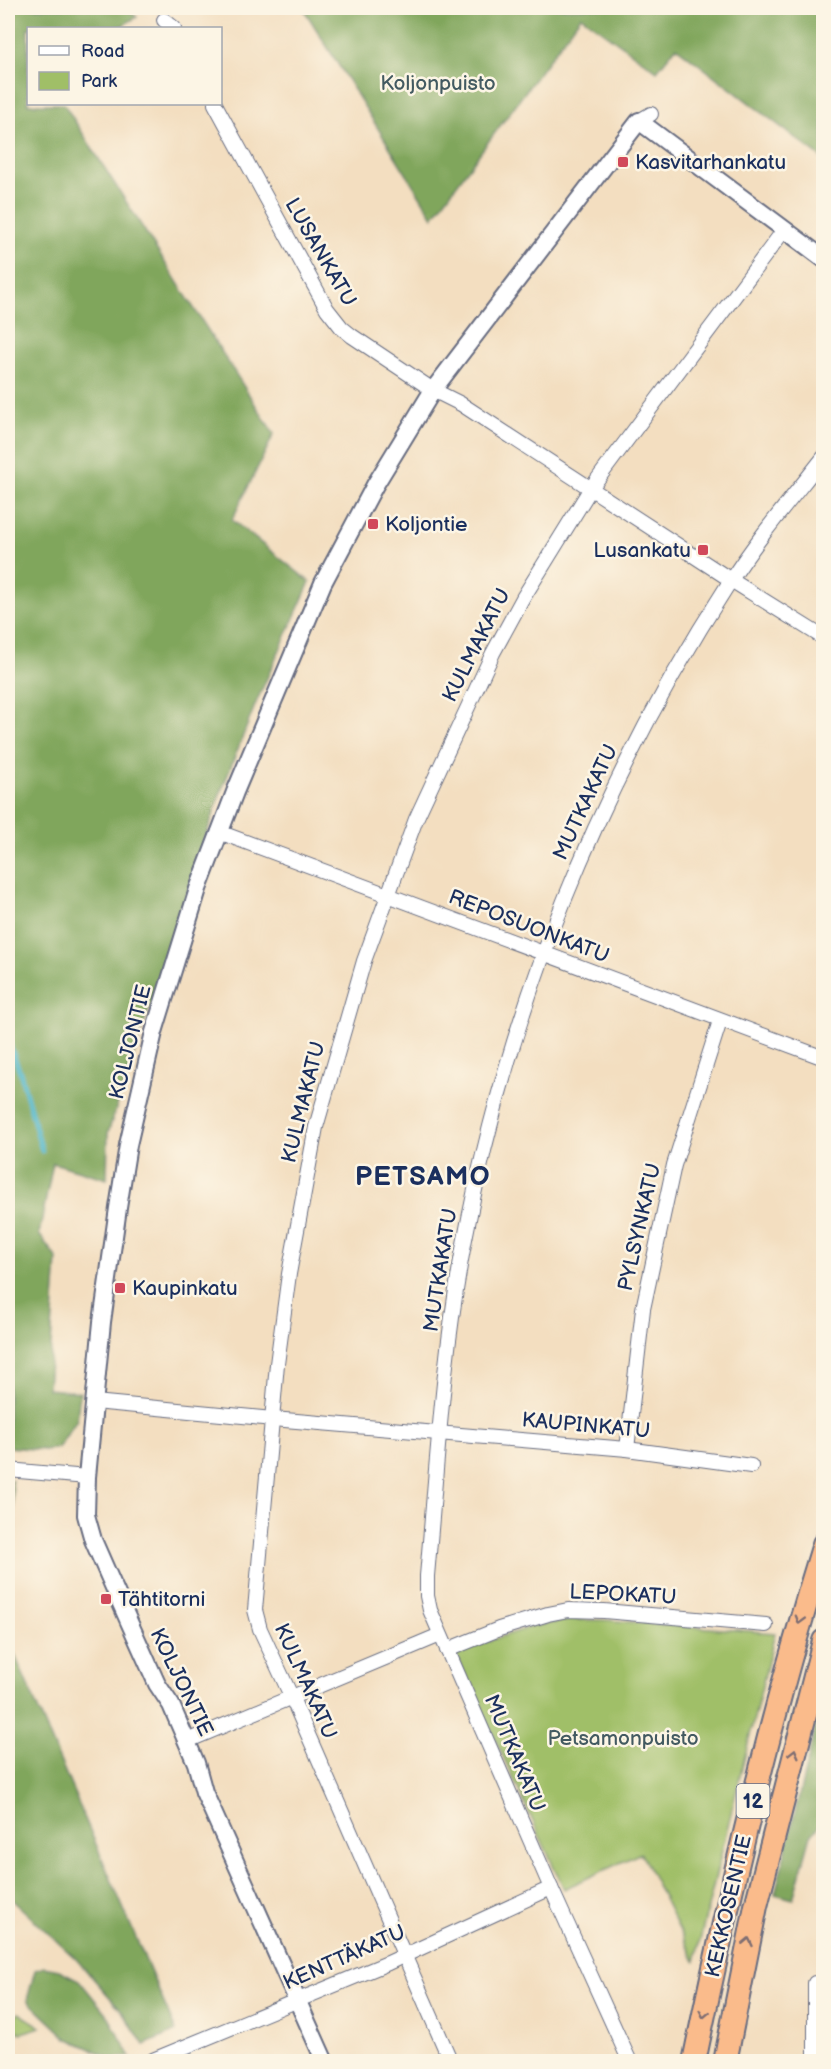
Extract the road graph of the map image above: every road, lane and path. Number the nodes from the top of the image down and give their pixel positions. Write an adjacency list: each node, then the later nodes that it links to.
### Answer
1 (216, 105): 4 (street, LUSANKATU)
2 (784, 230): 3 (street); 4 (street, KOLJONTIE); 6 (street, KULMAKATU)
3 (824, 259)
4 (433, 390): 6 (street, LUSANKATU); 9 (street, KOLJONTIE)
5 (824, 457): 7 (street, MUTKAKATU)
6 (591, 488): 7 (street, LUSANKATU); 10 (street, KULMAKATU)
7 (731, 580): 8 (street, LUSANKATU); 11 (street, MUTKAKATU)
8 (824, 638)
9 (219, 832): 10 (street, REPOSUONKATU); 14 (street, KOLJONTIE)
10 (388, 896): 11 (street, REPOSUONKATU); 15 (street, KULMAKATU)
11 (542, 954): 12 (street, REPOSUONKATU); 16 (street, MUTKAKATU)
12 (720, 1021): 13 (street, REPOSUONKATU); 17 (street, PYLSYNKATU)
13 (824, 1058)
14 (94, 1402): 15 (street, KAUPINKATU); 20 (street, KOLJONTIE)
15 (273, 1419): 16 (street, KAUPINKATU); 26 (street, KULMAKATU)
16 (440, 1433): 17 (street, KAUPINKATU); 23 (street, MUTKAKATU)
17 (627, 1449): 18 (street, KAUPINKATU)
18 (751, 1466)
19 (8, 1470): 20 (street)
20 (87, 1477): 27 (street, KOLJONTIE)
21 (824, 1544): 36 (highway, KEKKOSENTIE / 12, one-way to 36)
22 (766, 1625): 25 (street, LEPOKATU)
23 (440, 1635): 25 (street, MUTKAKATU); 26 (street)
24 (824, 1641): 37 (highway, KEKKOSENTIE / 12, one-way to 24)
25 (447, 1650): 28 (street, MUTKAKATU)
26 (292, 1698): 27 (street); 29 (street, KULMAKATU)
27 (187, 1741): 31 (street, KOLJONTIE)
28 (551, 1888): 29 (street, KENTTÄKATU); 35 (street, MUTKAKATU)
29 (403, 1954): 31 (street, KENTTÄKATU); 34 (street, KULMAKATU)
30 (824, 1983): 38 (street)
31 (297, 2002): 32 (street, KENTTÄKATU); 33 (street, KOLJONTIE)
32 (153, 2060)
33 (325, 2061)
34 (451, 2061)
35 (630, 2061)
36 (694, 2061)
37 (725, 2061)
38 (815, 2061)

